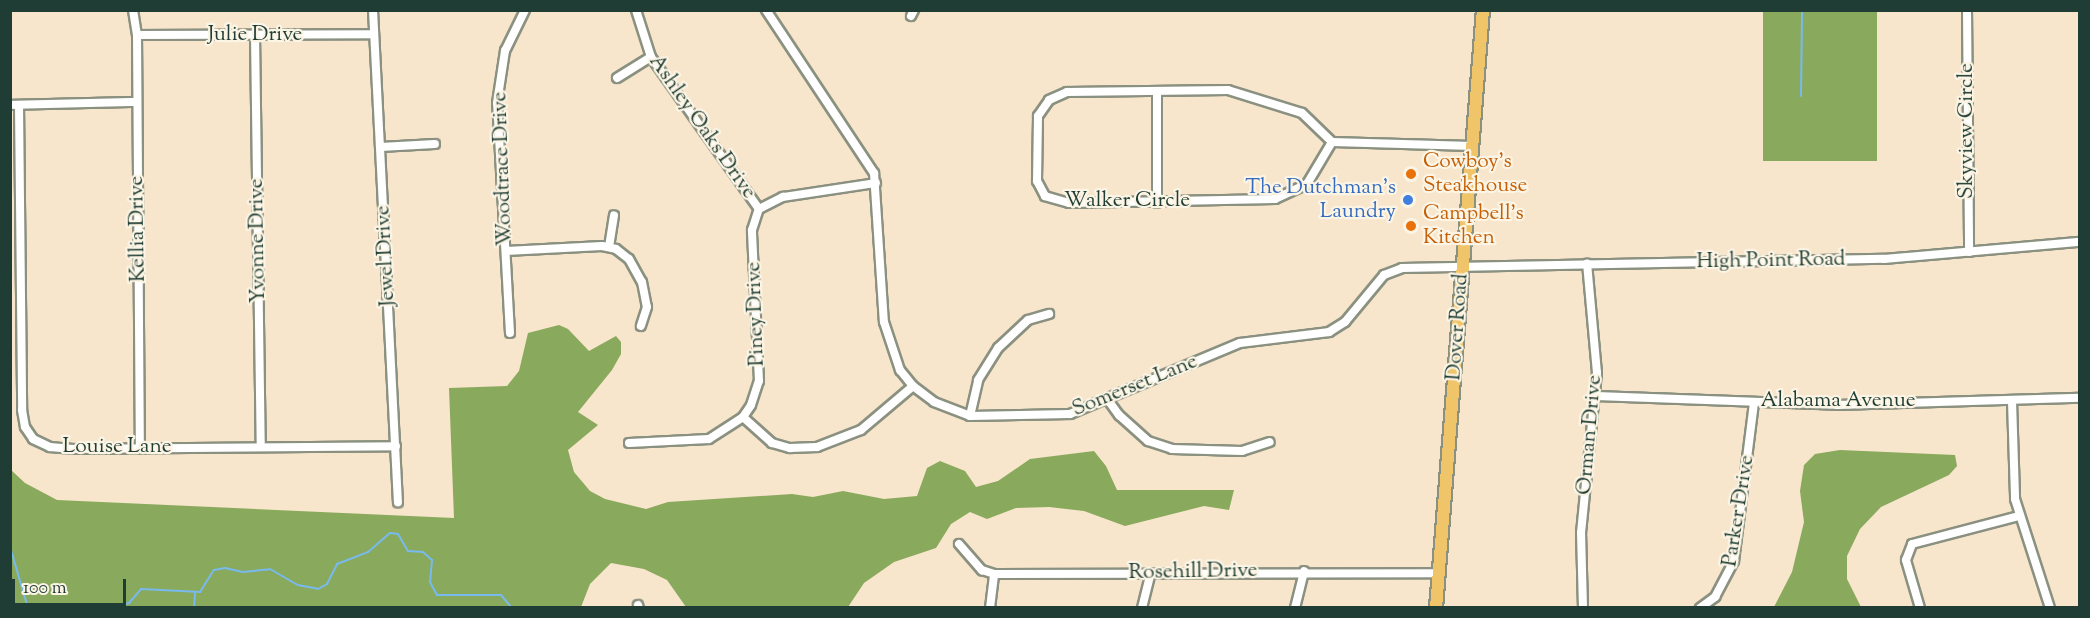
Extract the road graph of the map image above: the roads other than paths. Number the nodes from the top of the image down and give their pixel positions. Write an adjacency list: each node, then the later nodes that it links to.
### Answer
1 (133, 10): 9 (street, Kellia Drive)
2 (373, 10): 8 (street, Jewel Drive)
3 (525, 10): 26 (street, Woodtrace Drive)
4 (636, 10): 11 (street, Ashley Oaks Drive)
5 (766, 10): 20 (street, Somerset Lane)
6 (1482, 10): 18 (main road, Dover Road)
7 (1967, 10): 27 (street, Skyview Circle)
8 (374, 34): 10 (street, Julie Drive); 19 (street, Jewel Drive)
9 (136, 35): 10 (street, Julie Drive); 14 (street, Kellia Drive)
10 (255, 35): 44 (street, Yvonne Drive)
11 (651, 57): 12 (street); 22 (street, Ashley Oaks Drive)
12 (616, 78)
13 (1157, 91): 16 (street, Walker Circle); 21 (street); 21 (street, Walker Circle)
14 (137, 102): 15 (street); 45 (street, Kellia Drive)
15 (15, 105): 45 (street, Louise Lane)
16 (1332, 142): 18 (street); 21 (street, Walker Circle)
17 (435, 144): 19 (street)
18 (1473, 146): 29 (main road, Dover Road)
19 (380, 147): 43 (street, Jewel Drive)
20 (876, 183): 22 (street); 33 (street, Somerset Lane)
21 (1157, 203)
22 (759, 209): 40 (street, Piney Drive)
23 (614, 215): 25 (street)
24 (2079, 242): 27 (street, High Point Road)
25 (609, 247): 26 (street); 31 (street)
26 (506, 251): 32 (street, Woodtrace Drive)
27 (1969, 252): 28 (street, High Point Road)
28 (1587, 263): 29 (street, High Point Road); 34 (street, Orman Drive)
29 (1462, 264): 36 (street, Somerset Lane); 51 (main road, Dover Road)
30 (1049, 314): 39 (street)
31 (641, 326)
32 (510, 333)
33 (913, 386): 39 (street, Somerset Lane); 40 (street)
34 (1596, 396): 38 (street, Alabama Avenue); 57 (street, Orman Drive)
35 (2079, 398): 37 (street, Alabama Avenue)
36 (1108, 400): 39 (street, Somerset Lane); 41 (street)
37 (2012, 401): 38 (street, Alabama Avenue); 47 (street)
38 (1754, 402): 58 (street, Parker Drive)
39 (970, 416)
40 (743, 417): 42 (street)
41 (1270, 442)
42 (629, 443)
43 (396, 446): 44 (street, Louise Lane); 46 (street, Jewel Drive)
44 (261, 447): 45 (street, Louise Lane)
45 (140, 448)
46 (398, 502)
47 (2019, 516): 59 (street); 60 (street)
48 (959, 544): 52 (street)
49 (1304, 571): 50 (street, Rosehill Drive); 51 (street, Rosehill Drive); 55 (street)
50 (1151, 573): 52 (street, Rosehill Drive); 54 (street)
51 (1439, 573): 56 (main road, Dover Road)
52 (994, 574): 53 (street)
53 (990, 608)
54 (1142, 608)
55 (1295, 608)
56 (1436, 608)
57 (1583, 608)
58 (1700, 608)
59 (1920, 608)
60 (2050, 608)

